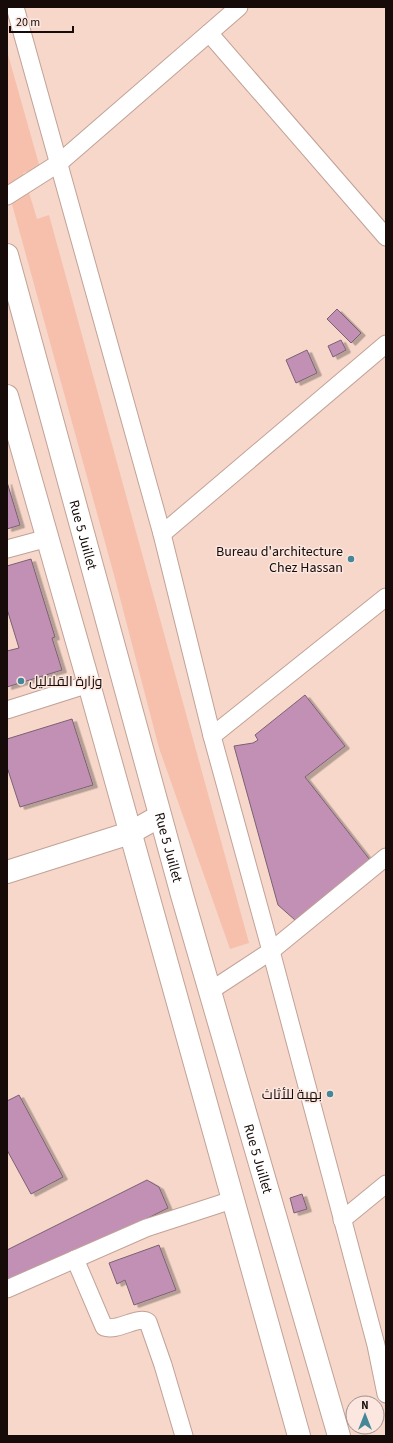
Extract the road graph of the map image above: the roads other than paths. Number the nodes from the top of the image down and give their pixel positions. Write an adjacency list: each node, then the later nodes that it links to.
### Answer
1 (15, 7): 4 (street)
2 (239, 7): 3 (street)
3 (210, 33): 4 (street); 6 (street)
4 (59, 163): 5 (street); 10 (street)
5 (7, 196)
6 (386, 237)
7 (7, 255): 17 (main road, Rue 5 Juillet)
8 (386, 344): 10 (street)
9 (7, 396): 11 (main road)
10 (162, 534): 16 (street)
11 (48, 538): 12 (street); 14 (main road)
12 (7, 549)
13 (386, 597): 16 (street)
14 (89, 684): 15 (street); 18 (main road)
15 (7, 710)
16 (212, 736): 21 (street)
17 (160, 816): 18 (main road); 22 (main road, Rue 5 Juillet)
18 (130, 833): 20 (main road); 24 (main road)
19 (386, 857): 21 (street)
20 (7, 872)
21 (271, 951): 22 (street); 25 (street)
22 (210, 991): 32 (main road, Rue 5 Juillet)
23 (386, 1184): 25 (street)
24 (232, 1200): 26 (street); 31 (main road)
25 (342, 1220): 28 (street)
26 (75, 1259): 27 (street); 30 (street)
27 (7, 1289)
28 (381, 1339): 29 (street)
29 (386, 1394)
30 (184, 1436)
31 (299, 1436)
32 (339, 1436)

